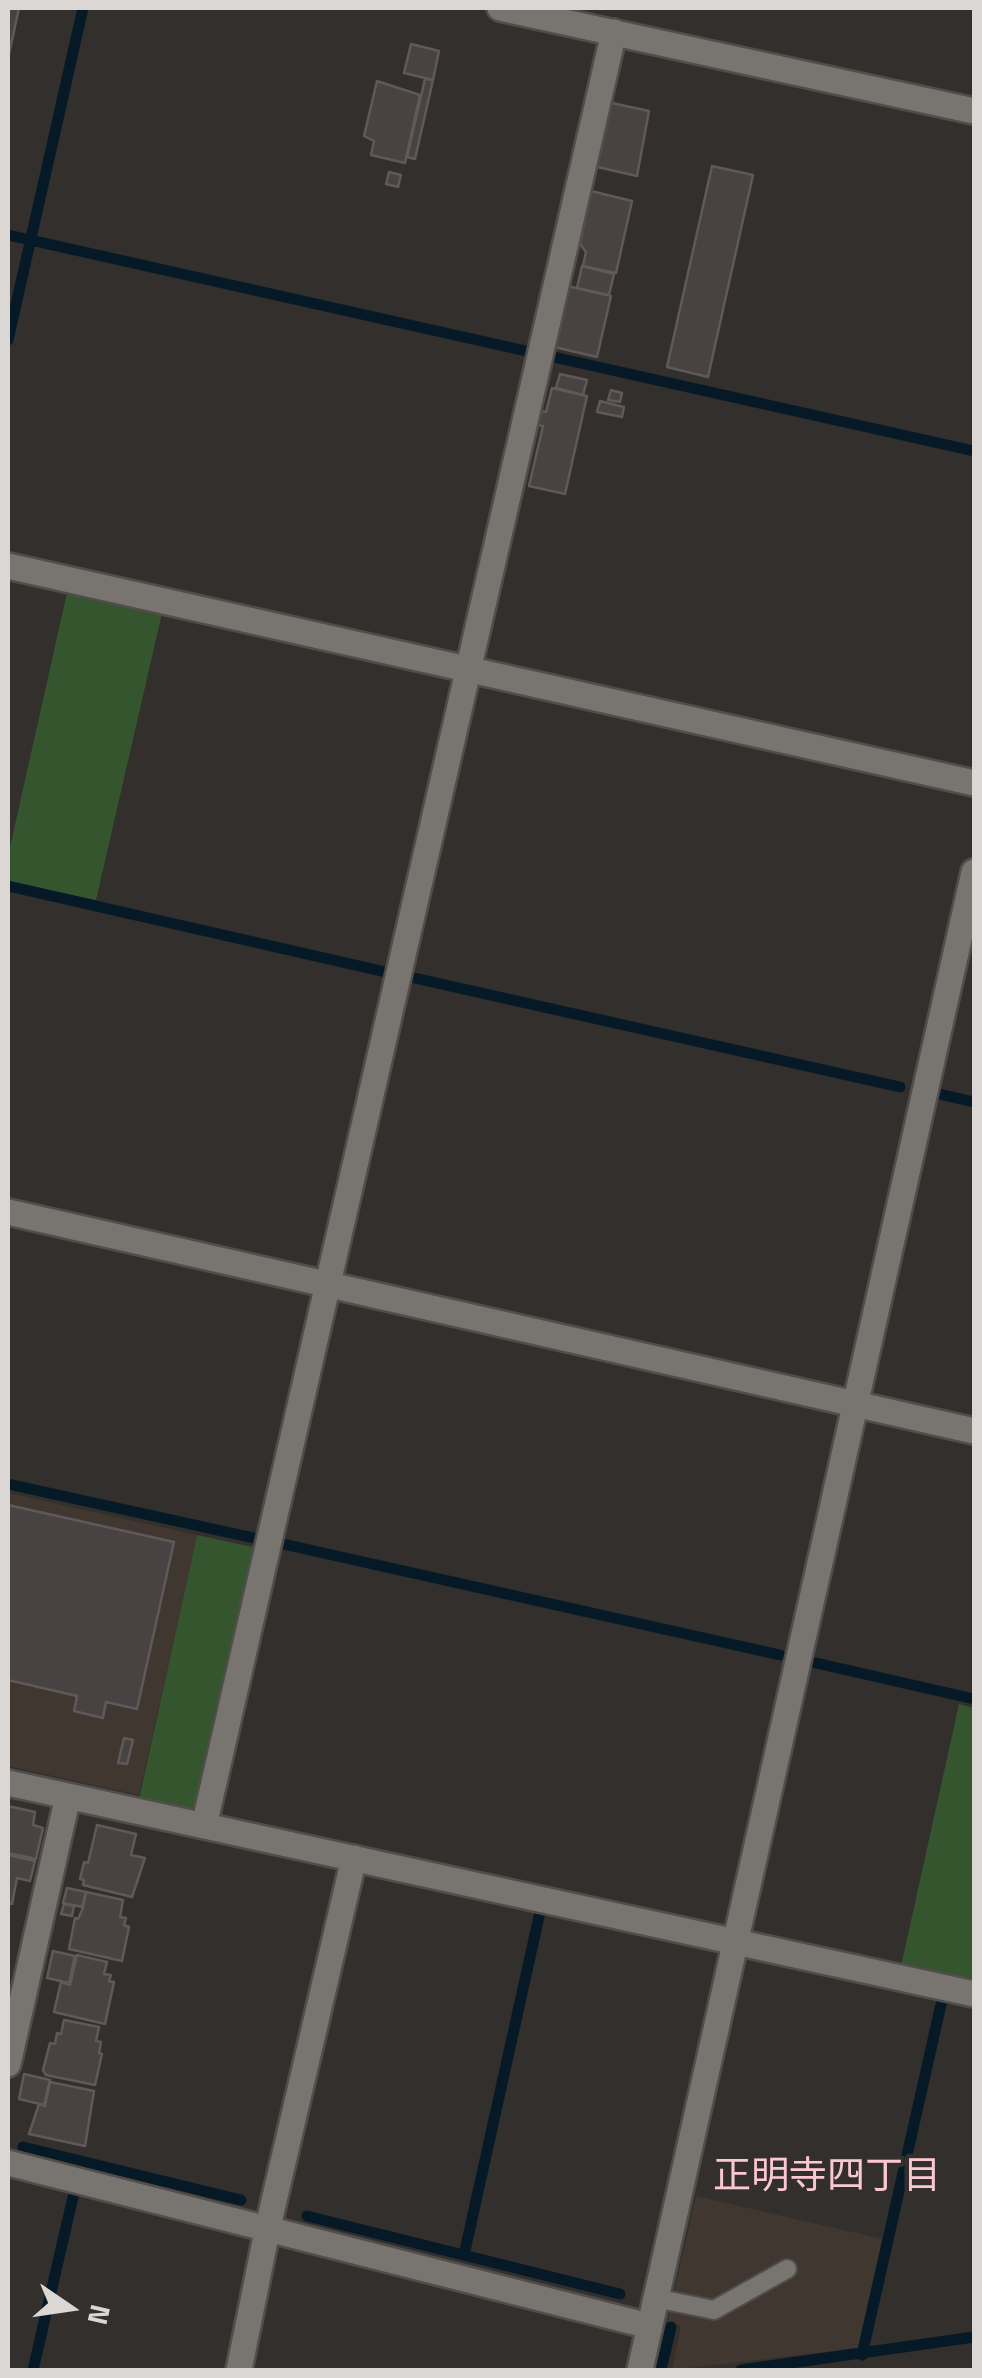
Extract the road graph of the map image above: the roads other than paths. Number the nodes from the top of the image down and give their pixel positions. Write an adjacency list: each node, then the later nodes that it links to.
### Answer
1 (500, 8): 2 (street)
2 (614, 32): 3 (street); 5 (street)
3 (974, 111)
4 (8, 566): 5 (street)
5 (470, 669): 6 (street); 9 (street)
6 (974, 783)
7 (974, 872): 10 (street)
8 (8, 1212): 9 (street)
9 (328, 1284): 10 (street); 14 (street)
10 (856, 1404): 11 (street); 16 (street)
11 (974, 1431)
12 (8, 1783): 13 (street)
13 (68, 1796): 14 (street); 18 (street)
14 (204, 1826): 15 (street)
15 (354, 1858): 16 (street); 20 (street)
16 (735, 1941): 17 (street); 22 (street)
17 (974, 1994)
18 (8, 2064)
19 (8, 2163): 20 (street)
20 (267, 2231): 23 (street); 24 (street)
21 (787, 2270): 22 (lane)
22 (655, 2298): 23 (street)
23 (650, 2326): 25 (street)
24 (239, 2370)
25 (640, 2370)

